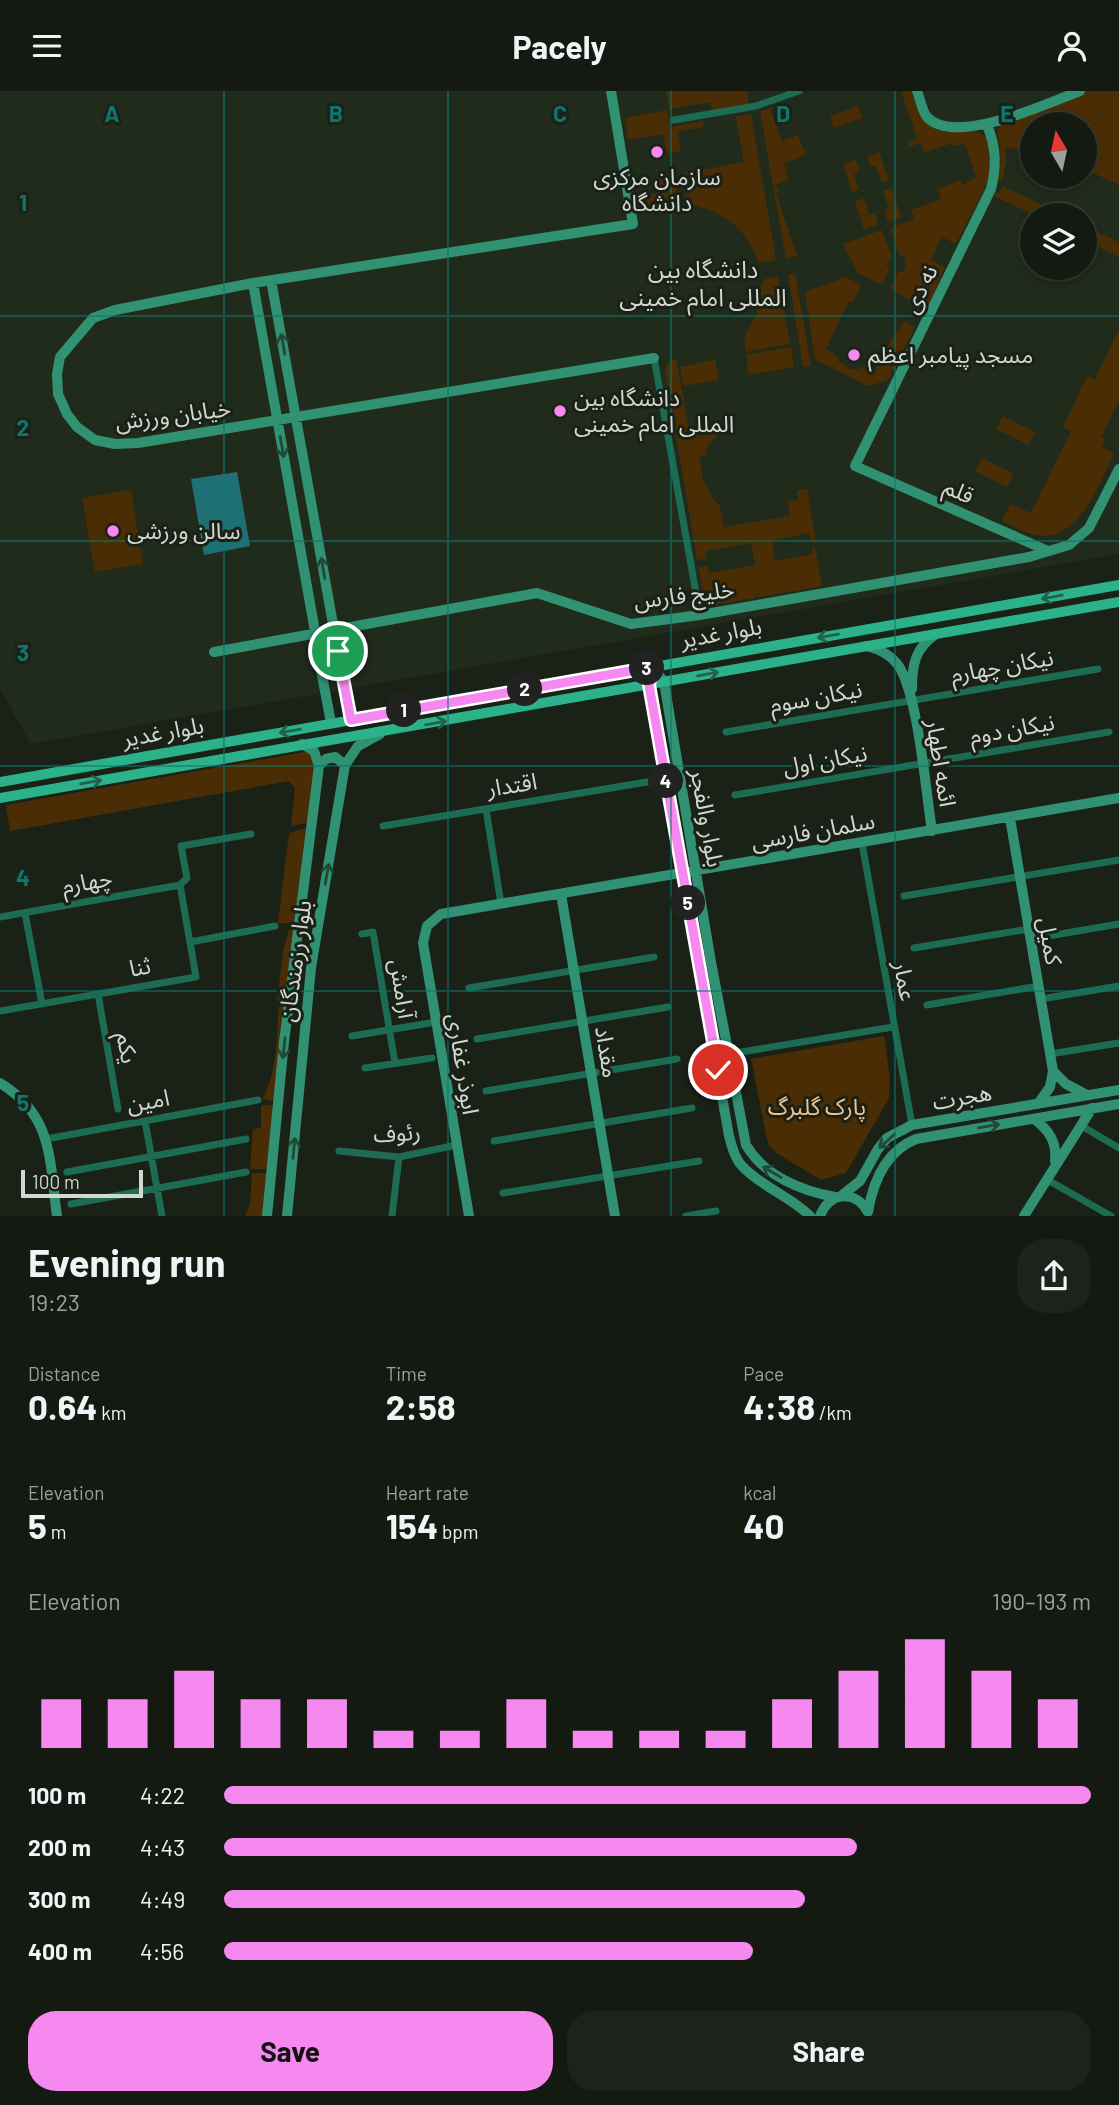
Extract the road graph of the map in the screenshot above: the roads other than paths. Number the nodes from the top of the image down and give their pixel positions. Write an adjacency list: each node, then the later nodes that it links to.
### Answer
1 (611, 91): 7 (street, خیابان ورزش)
2 (799, 91): 5 (street)
3 (918, 91): 6 (street)
4 (1080, 91): 6 (street)
5 (674, 121)
6 (987, 125): 12 (street, نه دی)
7 (271, 280): 8 (street, خیابان ورزش); 10 (street, one-way to 7)
8 (253, 283): 11 (street); 11 (street, خیابان ورزش)
9 (654, 358): 10 (street, خیابان ورزش); 17 (street)
10 (296, 416): 11 (street, خیابان ورزش); 18 (street, one-way to 10)
11 (277, 420): 20 (street, one-way to 20)
12 (855, 466): 14 (street, قلم)
13 (1119, 469): 14 (street, خلیج فارس)
14 (1049, 551): 17 (street, خلیج فارس)
15 (1119, 585): 25 (main road, بلوار غدیر, one-way to 25)
16 (1119, 602): 19 (main road, بلوار غدیر)
17 (700, 615): 18 (street, خلیج فارس)
18 (335, 633): 20 (street, خلیج فارس)
19 (936, 634): 21 (main road, بلوار غدیر); 29 (street, ائمه اطهار)
20 (316, 636): 23 (street, خلیج فارس)
21 (866, 646): 27 (main road, بلوار غدیر, one-way to 21); 29 (street, ائمه اطهار)
22 (338, 651): 30 (street)
23 (214, 652)
24 (318, 654): 31 (street)
25 (653, 667): 27 (street); 28 (street); 30 (main road, بلوار غدیر)
26 (1098, 669): 29 (street, نیکان چهارم)
27 (664, 682): 28 (main road, بلوار غدیر); 53 (street, بلوار والفجر)
28 (649, 685): 33 (main road, بلوار غدیر, one-way to 28); 54 (street, بلوار والفجر)
29 (912, 700): 32 (street, نیکان سوم); 36 (street, ائمه اطهار)
30 (351, 720): 31 (main road, بلوار غدیر)
31 (331, 723): 39 (main road, بلوار غدیر, one-way to 39)
32 (726, 731)
33 (384, 732): 35 (main road, بلوار غدیر); 37 (street)
34 (1109, 732): 36 (street, نیکان دوم)
35 (302, 744): 38 (street); 42 (main road, بلوار غدیر, one-way to 35)
36 (922, 764): 43 (street, نیکان اول); 49 (street, ائمه اطهار)
37 (345, 765): 38 (street); 134 (street, بلوار رزمندگان, one-way to 37)
38 (319, 766): 133 (street, بلوار رزمندگان, one-way to 133)
39 (52, 773): 40 (main road, بلوار غدیر); 42 (street)
40 (0, 782)
41 (647, 782): 46 (street, اقتدار)
42 (54, 789): 44 (main road, بلوار غدیر)
43 (735, 795)
44 (0, 798)
45 (1119, 798): 47 (street, سلمان فارسی)
46 (486, 809): 48 (street, اقتدار); 59 (street)
47 (1010, 818): 49 (street, سلمان فارسی); 55 (street, کمیل)
48 (383, 826)
49 (932, 831): 51 (street, سلمان فارسی)
50 (251, 834): 56 (street, ثنا)
51 (862, 843): 53 (street, سلمان فارسی); 82 (street, عمار)
52 (1119, 860): 55 (street)
53 (696, 871): 54 (street, سلمان فارسی); 87 (street, بلوار والفجر)
54 (682, 872): 57 (street, سلمان فارسی); 139 (street, بلوار والفجر)
55 (1020, 877): 58 (street); 66 (street, کمیل)
56 (180, 885): 60 (street, چهارم); 67 (street, ثنا)
57 (561, 894): 59 (street, سلمان فارسی); 70 (street, مقداد)
58 (905, 896)
59 (501, 904): 62 (street, سلمان فارسی)
60 (25, 913): 61 (street, چهارم); 76 (street)
61 (0, 917)
62 (433, 920): 80 (street, ابوذر غفاری)
63 (1119, 924): 66 (street)
64 (275, 926): 67 (street)
65 (362, 934): 83 (street, آرامش)
66 (1030, 934): 68 (street); 71 (street, کمیل)
67 (190, 942): 74 (street, ثنا)
68 (914, 949)
69 (654, 957): 70 (street)
70 (574, 971): 73 (street); 81 (street, مقداد)
71 (1039, 986): 75 (street, کمیل); 77 (street)
72 (1119, 986): 75 (street)
73 (468, 988)
74 (98, 994): 76 (street, ثنا); 104 (street, یکم)
75 (1041, 999): 88 (street, کمیل)
76 (42, 1004): 79 (street, ثنا)
77 (927, 1005)
78 (668, 1007): 81 (street)
79 (0, 1011)
80 (436, 1022): 83 (street); 114 (street, ابوذر غفاری)
81 (583, 1022): 85 (street); 94 (street, مقداد)
82 (893, 1027): 87 (street); 108 (street, عمار)
83 (389, 1030): 84 (street); 91 (street, آرامش)
84 (352, 1036)
85 (477, 1039)
86 (1119, 1043): 88 (street)
87 (729, 1054): 127 (street, بلوار والفجر, one-way to 87)
88 (1050, 1054): 93 (street, کمیل)
89 (432, 1058): 91 (street)
90 (677, 1059): 94 (street)
91 (395, 1063): 92 (street)
92 (365, 1068)
93 (1053, 1071): 98 (street); 100 (street)
94 (591, 1073): 97 (street); 107 (street, مقداد)
95 (0, 1083): 110 (street)
96 (1119, 1090): 98 (street, هجرت)
97 (486, 1091)
98 (1088, 1095): 100 (street, هجرت)
99 (258, 1100): 106 (street, امین)
100 (1038, 1104): 108 (street, هجرت)
101 (1119, 1104): 103 (street, هجرت)
102 (692, 1108): 107 (street)
103 (1091, 1108): 105 (street, هجرت); 109 (street)
104 (118, 1109)
105 (1034, 1119): 112 (street, هجرت, one-way to 105); 120 (street)
106 (145, 1121): 110 (street, امین); 117 (street)
107 (600, 1124): 113 (street); 123 (street, مقداد)
108 (912, 1125): 112 (street); 127 (street, هجرت, one-way to 127)
109 (1080, 1125): 115 (street); 120 (street)
110 (46, 1139): 131 (street)
111 (246, 1139): 117 (street)
112 (916, 1139): 130 (street, هجرت)
113 (494, 1141)
114 (457, 1145): 118 (street, رئوف); 136 (street, ابوذر غفاری)
115 (1119, 1148)
116 (340, 1151): 118 (street, رئوف)
117 (151, 1156): 121 (street); 125 (street)
118 (398, 1157): 135 (street)
119 (699, 1161): 123 (street)
120 (1055, 1165): 124 (street)
121 (66, 1172)
122 (246, 1172): 125 (street)
123 (608, 1176): 126 (street); 137 (street, مقداد)
124 (1045, 1179): 141 (street); 142 (street)
125 (157, 1189): 128 (street); 132 (street)
126 (503, 1193)
127 (838, 1196): 130 (street, بلوار والفجر); 140 (street, هجرت)
128 (71, 1204)
129 (716, 1211): 138 (street)
130 (868, 1214)
131 (57, 1216)
132 (162, 1216)
133 (267, 1216)
134 (287, 1216)
135 (392, 1216)
136 (470, 1216)
137 (615, 1216)
138 (686, 1216)
139 (810, 1216)
140 (820, 1216)
141 (1024, 1216)
142 (1111, 1216)

